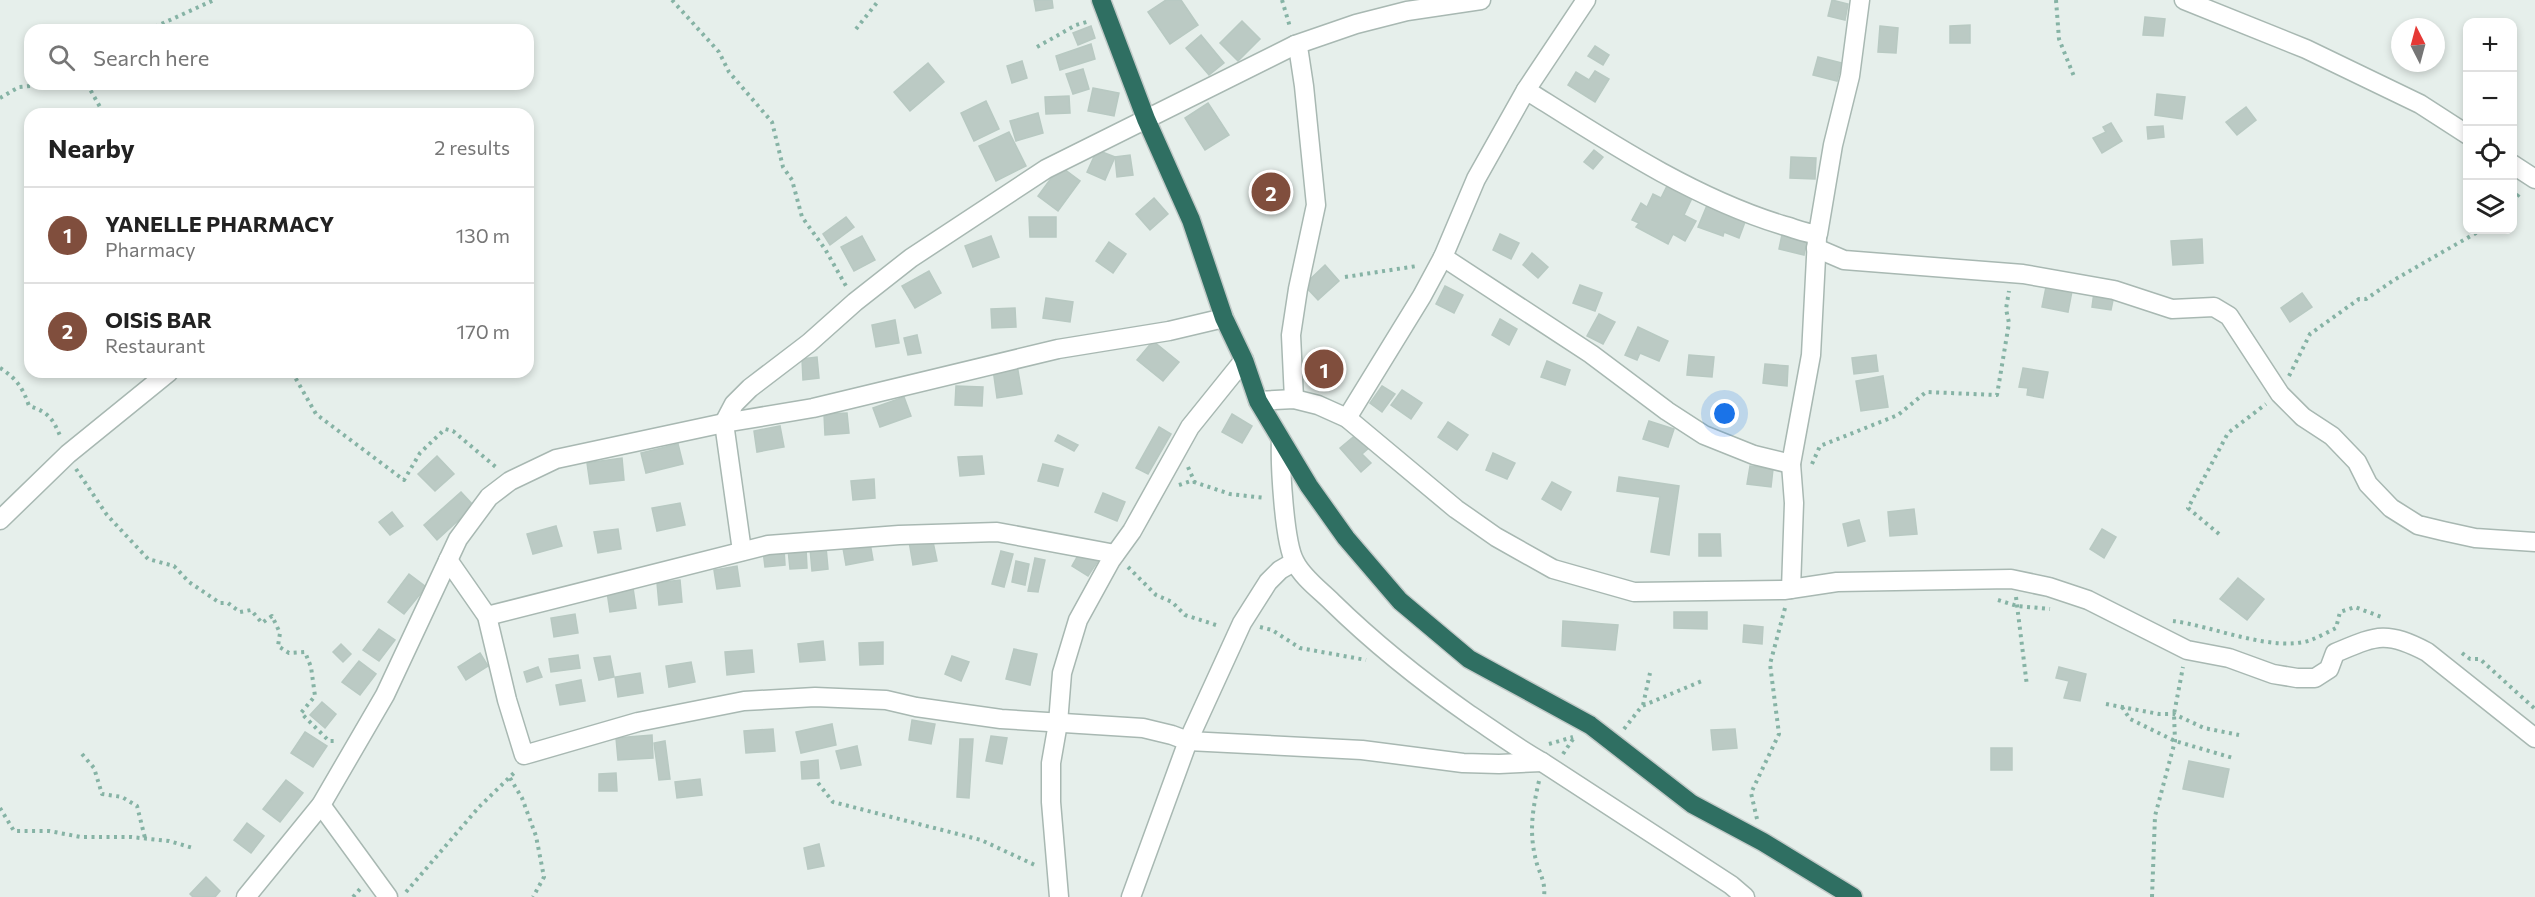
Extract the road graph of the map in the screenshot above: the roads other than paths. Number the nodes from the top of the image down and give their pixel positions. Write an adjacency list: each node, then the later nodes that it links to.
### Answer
1 (1480, 0): 6 (street)
2 (1586, 0): 7 (street)
3 (1860, 0): 12 (street)
4 (2184, 0): 9 (street)
5 (1104, 7): 8 (highway)
6 (1295, 45): 8 (street); 17 (street)
7 (1526, 90): 12 (street); 13 (street)
8 (1146, 119): 14 (highway); 20 (street)
9 (2463, 132)
10 (2517, 167): 11 (street)
11 (2535, 179)
12 (1817, 241): 22 (street); 24 (street)
13 (1441, 260): 19 (street); 22 (street)
14 (1224, 318): 15 (highway); 20 (street)
15 (1244, 360): 18 (highway); 26 (street)
16 (162, 378): 23 (street)
17 (1294, 399): 18 (street); 19 (street)
18 (1258, 401): 21 (highway)
19 (1347, 418): 29 (street)
20 (724, 423): 25 (street); 27 (street)
21 (1281, 440): 28 (street); 41 (highway)
22 (1791, 464): 29 (street)
23 (0, 520)
24 (2535, 542)
25 (742, 550): 26 (street); 30 (street)
26 (1113, 557): 31 (street)
27 (448, 560): 30 (street); 35 (street)
28 (1294, 562): 33 (street); 34 (street)
29 (1787, 589): 32 (street)
30 (487, 616): 31 (street)
31 (1058, 723): 33 (street); 38 (street)
32 (2535, 738)
33 (1188, 741): 34 (street); 39 (street)
34 (1548, 765): 40 (street)
35 (321, 806): 36 (street); 37 (street)
36 (246, 897)
37 (388, 897)
38 (1059, 897)
39 (1131, 897)
40 (1745, 897)
41 (1853, 897)

